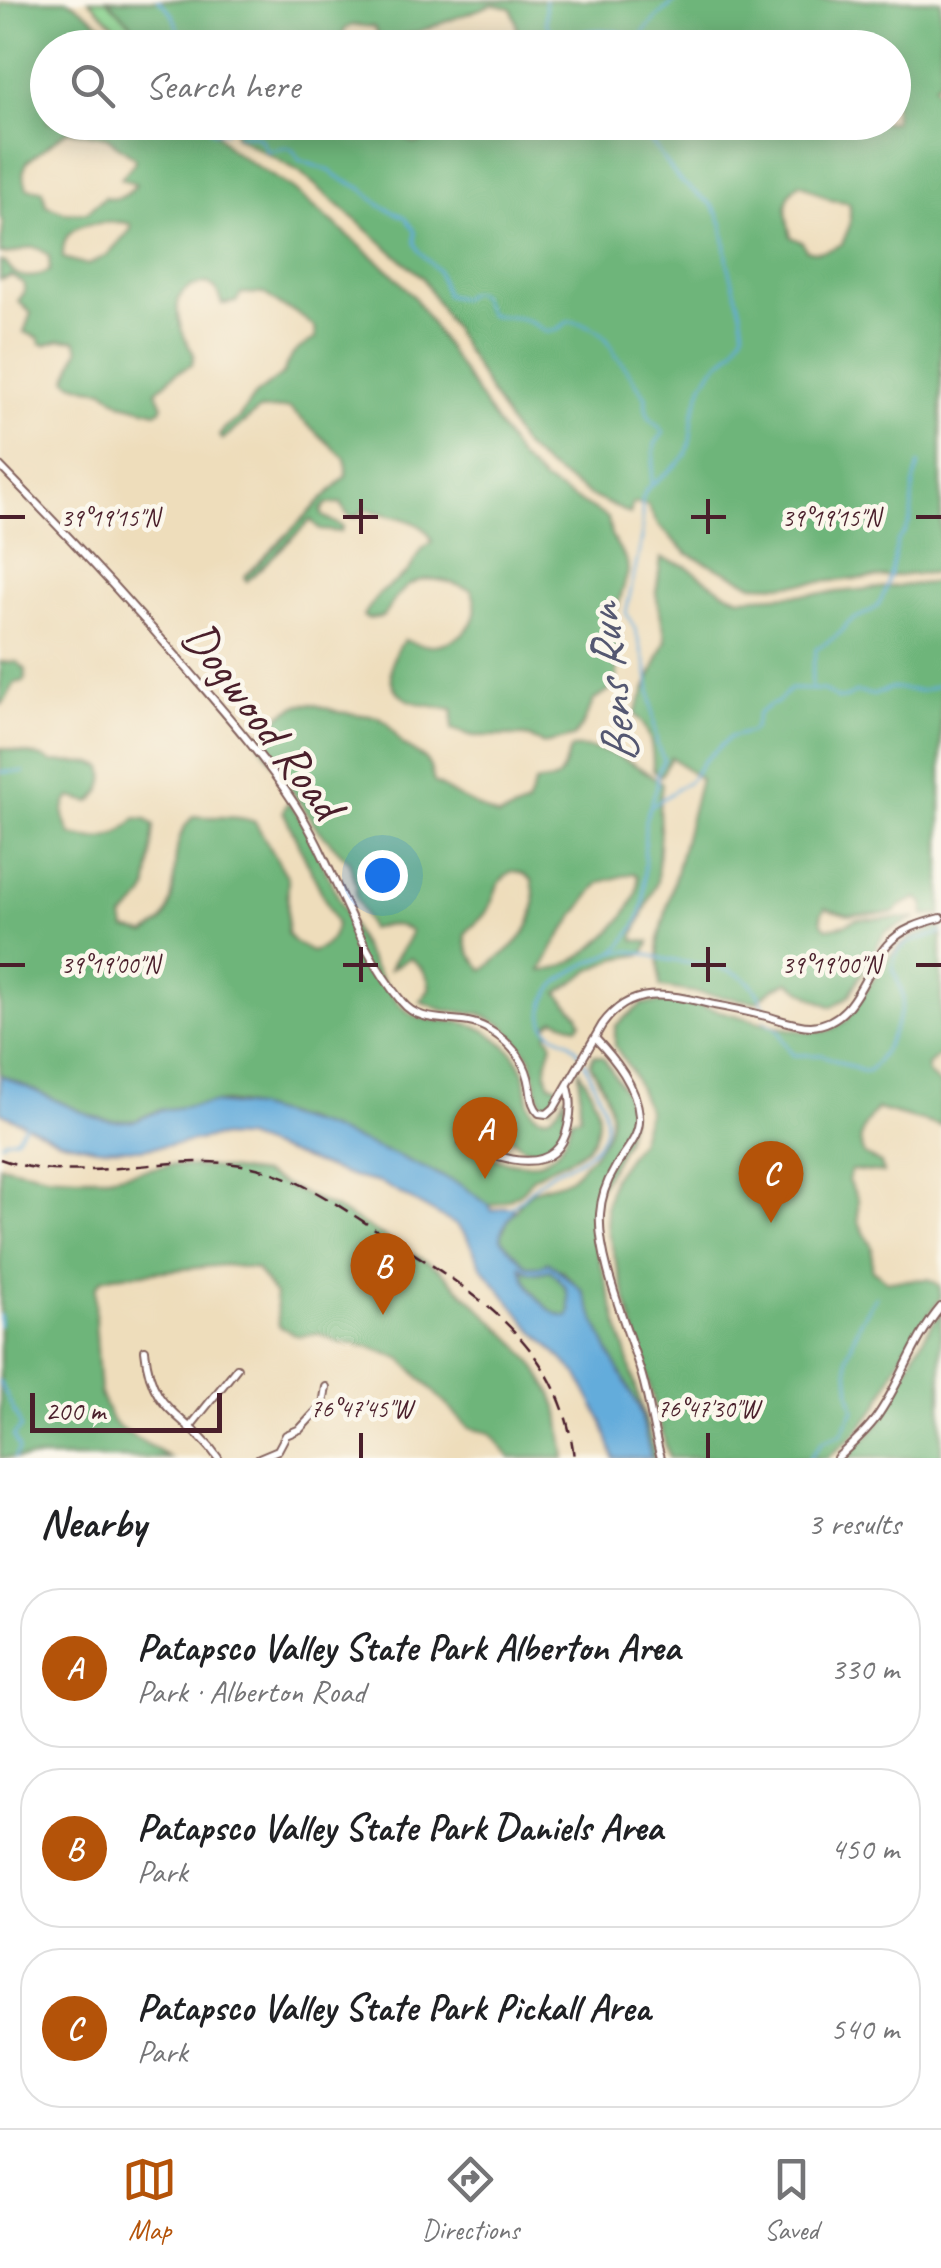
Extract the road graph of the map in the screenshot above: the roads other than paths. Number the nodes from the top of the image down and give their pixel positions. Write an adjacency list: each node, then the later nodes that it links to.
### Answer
1 (0, 466): 4 (street, Dogwood Road)
2 (941, 918): 3 (street)
3 (595, 1038): 4 (street); 13 (street)
4 (568, 1086): 5 (street)
5 (462, 1144)
6 (941, 1307): 14 (street)
7 (144, 1350): 10 (street)
8 (237, 1368): 10 (street)
9 (326, 1387): 12 (street)
10 (189, 1428): 11 (street)
11 (218, 1458)
12 (259, 1458)
13 (661, 1458)
14 (837, 1458)

